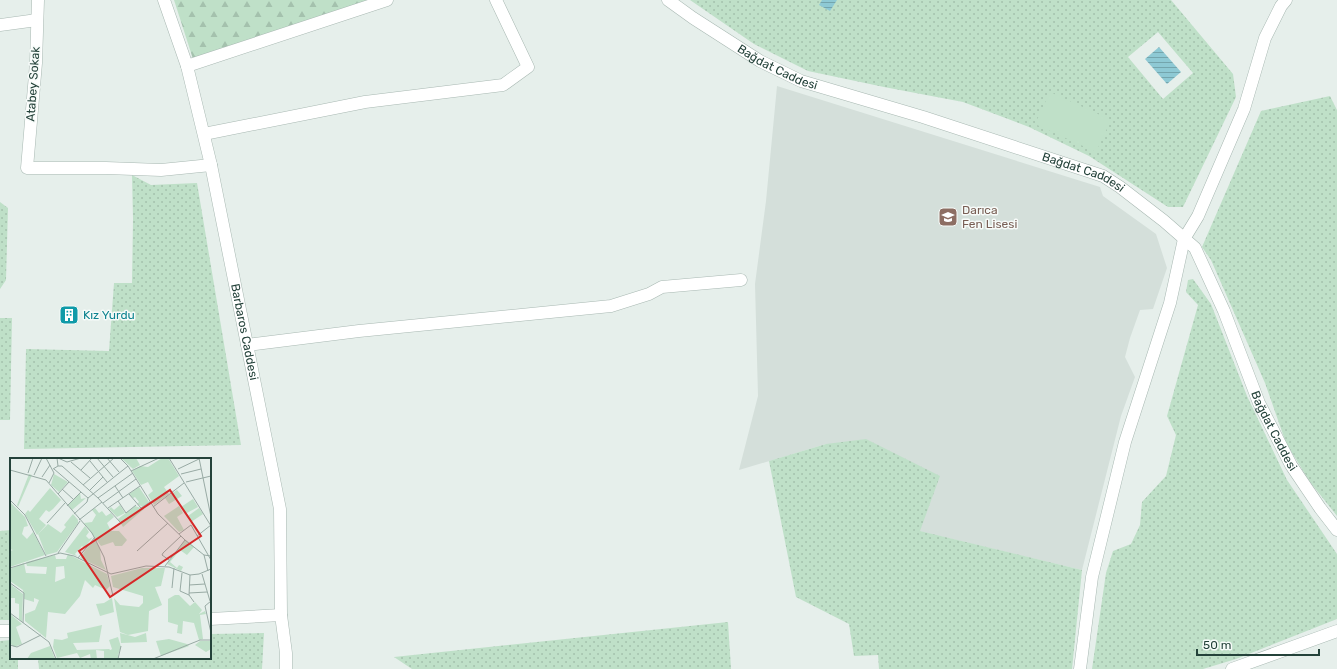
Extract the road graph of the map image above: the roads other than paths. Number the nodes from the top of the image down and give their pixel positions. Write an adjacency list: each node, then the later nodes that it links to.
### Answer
1 (164, 0): 9 (street, Barbaros Caddesi)
2 (387, 0): 9 (street)
3 (496, 0): 10 (street)
4 (668, 0): 12 (street, Bağdat Caddesi)
5 (1286, 0): 12 (street)
6 (41, 1): 7 (street, Atabey Sokak)
7 (37, 20): 8 (street); 11 (street, Atabey Sokak)
8 (0, 25)
9 (187, 66): 10 (street, Barbaros Caddesi)
10 (204, 134): 11 (street, Barbaros Caddesi)
11 (211, 165): 14 (street, Barbaros Caddesi)
12 (1184, 239): 15 (street, Bağdat Caddesi); 20 (street)
13 (740, 280): 14 (street)
14 (246, 345): 16 (street, Barbaros Caddesi)
15 (1337, 530)
16 (281, 615): 17 (street); 19 (street, Barbaros Caddesi)
17 (211, 619)
18 (1337, 631): 21 (street)
19 (286, 669)
20 (1080, 669)
21 (1232, 669)

